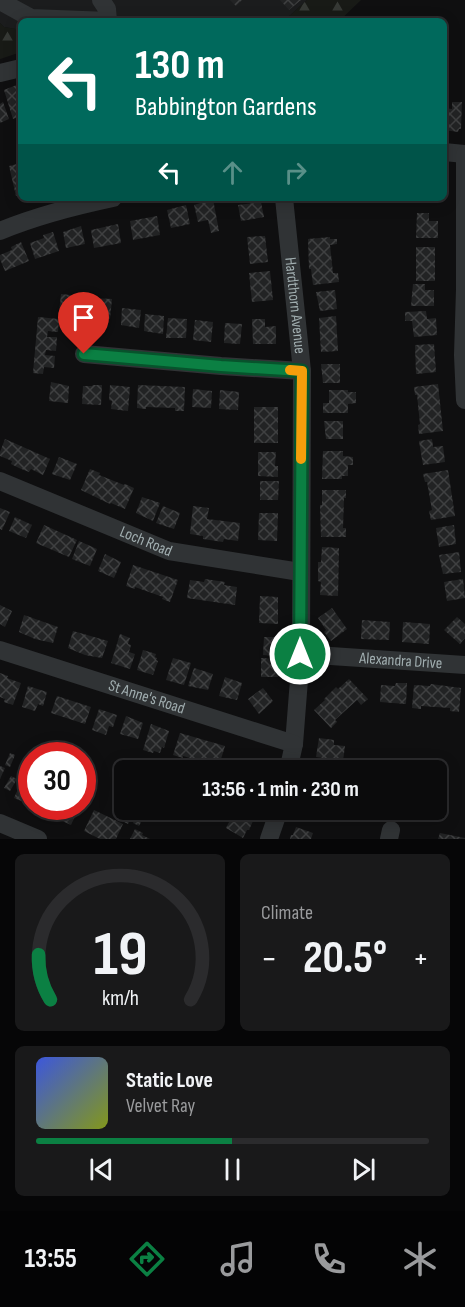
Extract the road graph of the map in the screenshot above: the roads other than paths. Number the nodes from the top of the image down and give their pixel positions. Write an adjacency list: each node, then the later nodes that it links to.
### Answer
1 (100, 0): 4 (street)
2 (0, 2): 3 (street)
3 (31, 18)
4 (108, 18)
5 (18, 69): 6 (street)
6 (0, 73)
7 (447, 152): 8 (street)
8 (465, 154): 14 (street)
9 (99, 201): 11 (street)
10 (284, 201): 13 (street, Hardthorn Avenue)
11 (0, 231)
12 (84, 354): 13 (street)
13 (302, 371): 16 (street, Hardthorn Avenue)
14 (465, 400)
15 (0, 481): 16 (street, Loch Road)
16 (300, 572): 18 (street, Hardthorn Avenue)
17 (0, 650): 20 (street, St Anne's Road)
18 (300, 654): 19 (street, Alexandra Drive); 20 (street, Hardthorn Avenue)
19 (465, 665)
20 (294, 744): 21 (street, Hardthorn Avenue)
21 (290, 760)
22 (276, 820): 25 (street)
23 (0, 823): 24 (street)
24 (38, 839)
25 (269, 839)

